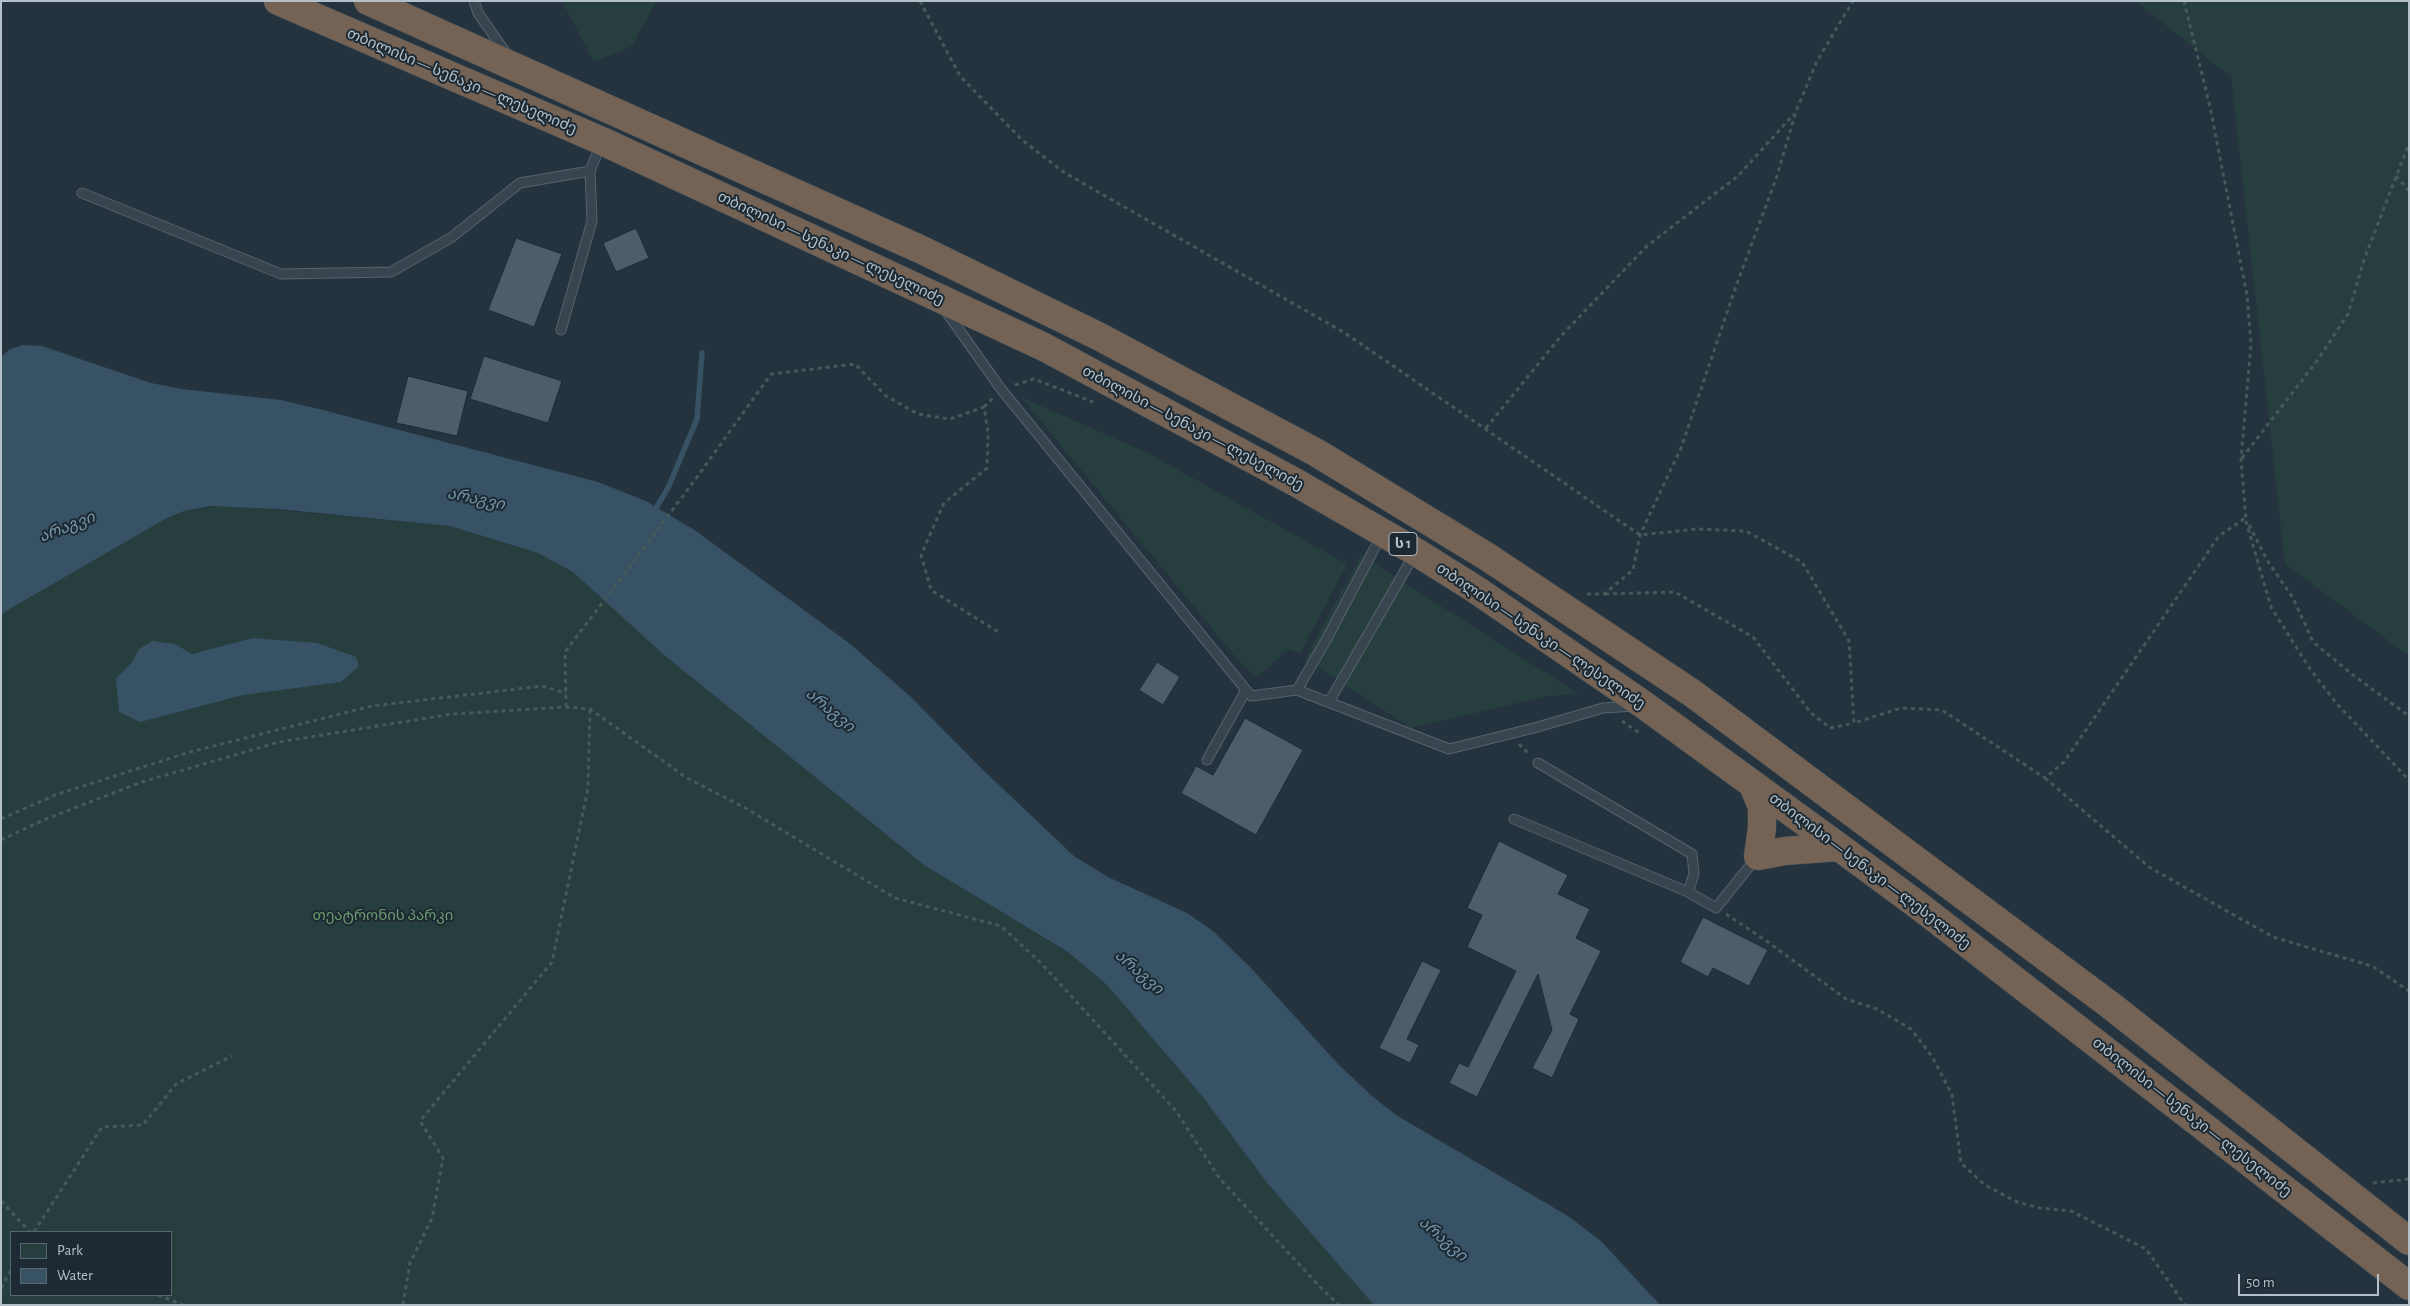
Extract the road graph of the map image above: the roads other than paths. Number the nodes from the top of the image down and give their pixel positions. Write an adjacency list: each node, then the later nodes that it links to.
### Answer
1 (278, 1): 5 (highway, თბილისი — სენაკი — ლესელიძე / ს 1)
2 (368, 1): 4 (highway, ს 1)
3 (474, 1): 4 (lane)
4 (516, 67): 23 (highway, ს 1)
5 (602, 141): 6 (lane); 8 (highway, თბილისი — სენაკი — ლესელიძე / ს 1)
6 (590, 171): 7 (lane); 9 (lane)
7 (82, 193)
8 (937, 298): 10 (highway, თბილისი — სენაკი — ლესელიძე / ს 1); 13 (lane)
9 (561, 330)
10 (1383, 533): 11 (highway, თბილისი — სენაკი — ლესელიძე / ს 1); 12 (lane)
11 (1416, 552): 14 (lane); 15 (highway, თბილისი — სენაკი — ლესელიძე / ს 1)
12 (1297, 690): 13 (lane); 14 (lane)
13 (1249, 693): 16 (lane)
14 (1329, 702): 15 (lane)
15 (1644, 705): 18 (highway, თბილისი — სენაკი — ლესელიძე / ს 1)
16 (1207, 760)
17 (1538, 764): 22 (lane)
18 (1753, 785): 20 (highway, თბილისი — სენაკი — ლესელიძე / ს 1); 21 (highway)
19 (1514, 819): 22 (lane)
20 (1839, 847): 21 (highway); 24 (highway, თბილისი — სენაკი — ლესელიძე / ს 1)
21 (1758, 856): 22 (lane)
22 (1688, 892)
23 (2409, 1241)
24 (2409, 1286)

